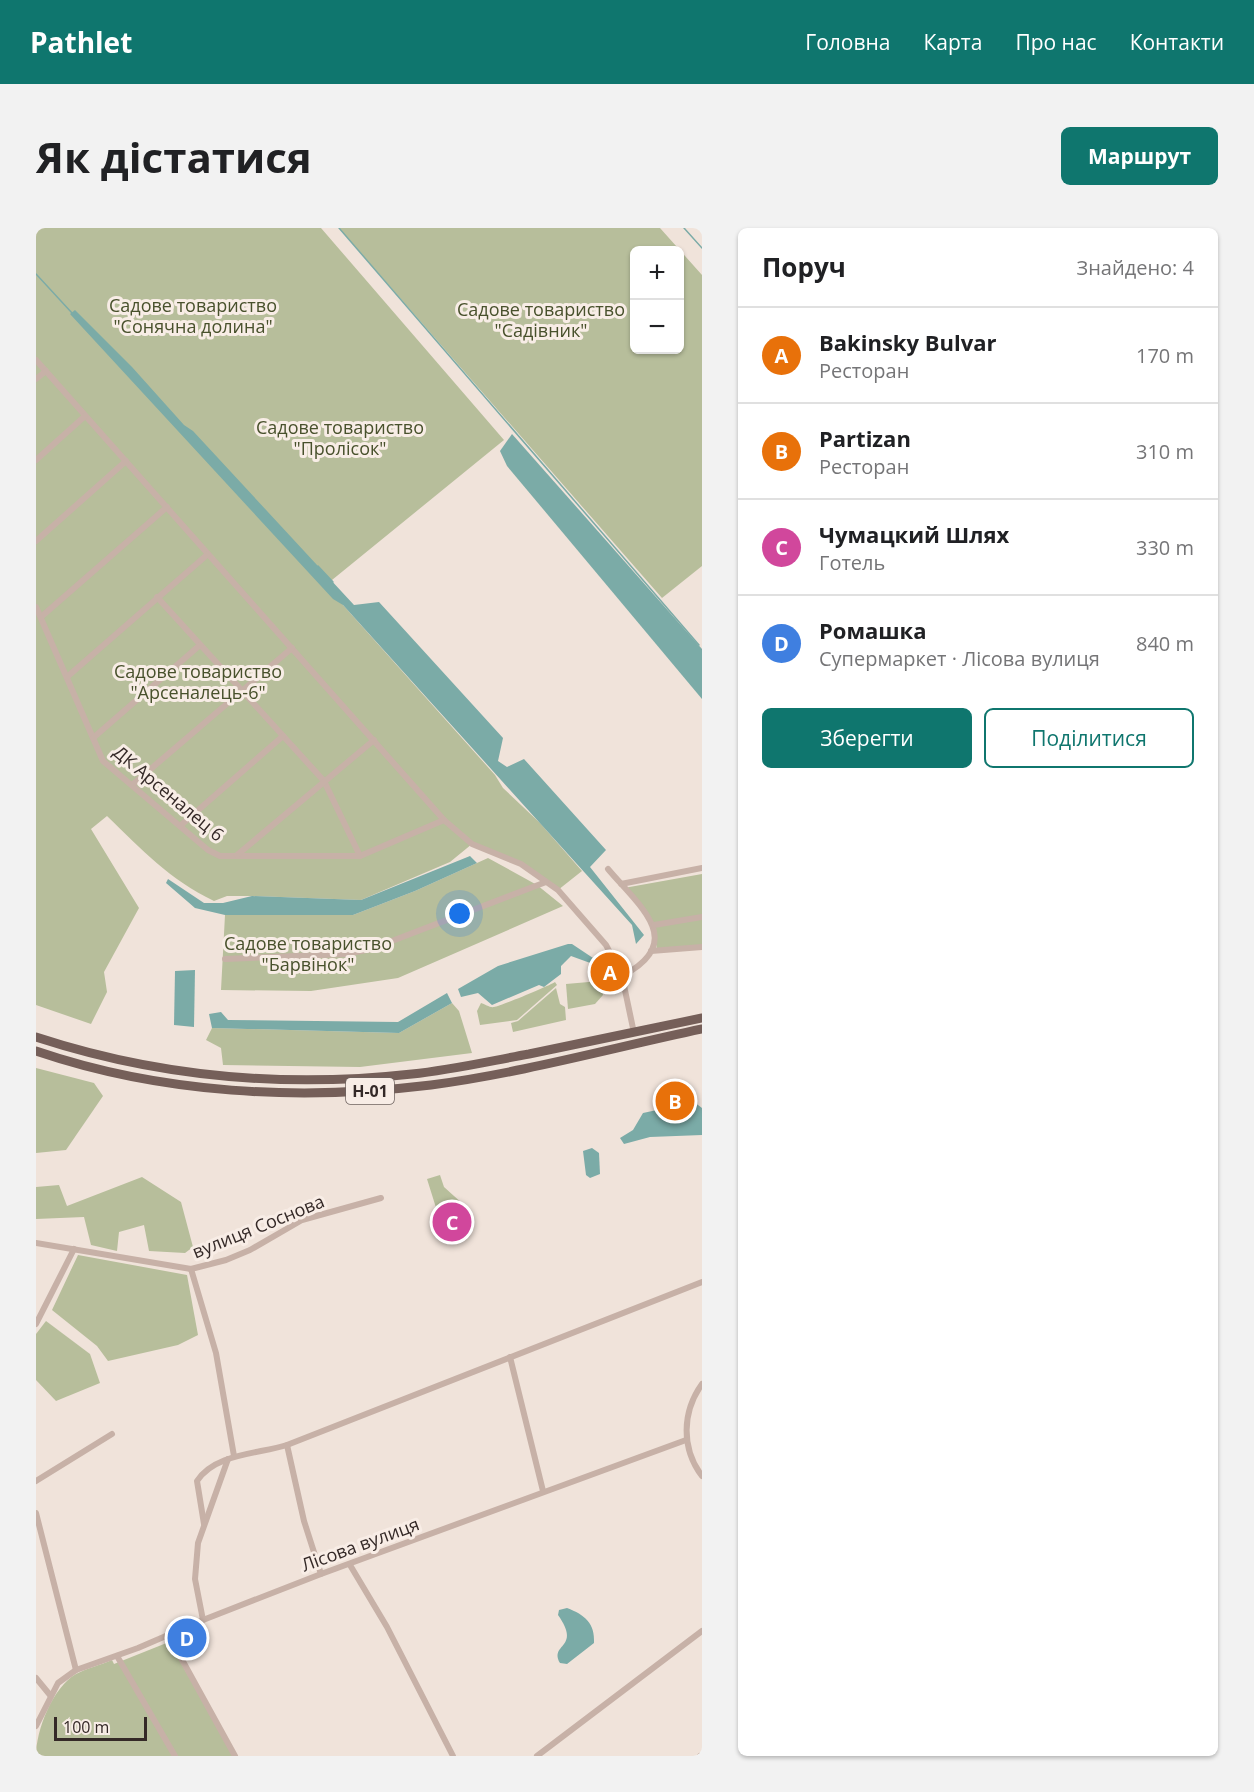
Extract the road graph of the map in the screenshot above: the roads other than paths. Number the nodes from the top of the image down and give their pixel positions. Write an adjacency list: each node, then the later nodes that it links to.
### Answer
1 (36, 360): 2 (street)
2 (46, 371): 3 (street); 4 (street)
3 (36, 379)
4 (86, 416): 5 (street); 6 (street)
5 (36, 460)
6 (126, 461): 7 (street); 8 (street)
7 (167, 507): 9 (street); 12 (street)
8 (36, 541)
9 (208, 554): 10 (street); 14 (street)
10 (157, 597): 13 (street); 15 (street)
11 (36, 607): 12 (street, ДК Арсеналец 6)
12 (41, 617): 15 (street, ДК Арсеналец 6)
13 (200, 645): 16 (street); 18 (street)
14 (292, 648): 16 (street); 19 (street)
15 (67, 677): 18 (street, ДК Арсеналец 6)
16 (241, 690): 17 (street); 21 (street)
17 (283, 736): 20 (street); 23 (street)
18 (93, 738): 21 (street, ДК Арсеналец 6)
19 (374, 740): 20 (street); 22 (street)
20 (324, 781): 24 (street); 25 (street)
21 (132, 785): 23 (street, ДК Арсеналец 6)
22 (444, 820): 25 (street, ДК Арсеналец 6); 28 (street)
23 (180, 826): 24 (street, ДК Арсеналец 6)
24 (237, 856): 25 (street, ДК Арсеналец 6)
25 (360, 856)
26 (702, 868): 29 (street)
27 (608, 869): 29 (street)
28 (546, 882): 34 (street); 35 (street)
29 (621, 884): 31 (street)
30 (702, 917): 31 (street)
31 (654, 925): 33 (street)
32 (702, 947): 33 (street)
33 (651, 951): 35 (street)
34 (225, 959)
35 (622, 976): 38 (street)
36 (702, 1018): 38 (main road, Н-01)
37 (702, 1029): 40 (main road, Н-01)
38 (634, 1033): 39 (main road, Н-01)
39 (36, 1037)
40 (36, 1051)
41 (381, 1198): 44 (street, вулиця Соснова)
42 (36, 1243): 43 (street)
43 (74, 1249): 44 (street); 46 (street)
44 (192, 1269): 52 (street, вулиця Соснова)
45 (702, 1282): 47 (street)
46 (36, 1324)
47 (510, 1357): 51 (street); 55 (street)
48 (702, 1384): 50 (street)
49 (112, 1434): 54 (street)
50 (686, 1440): 53 (street); 55 (street, Лісова вулиця)
51 (287, 1445): 52 (street); 59 (street)
52 (231, 1457): 57 (street); 57 (street)
53 (702, 1476)
54 (36, 1480)
55 (543, 1491): 58 (street, Лісова вулиця)
56 (36, 1513): 64 (street)
57 (204, 1524): 60 (street)
58 (350, 1565): 59 (street, Лісова вулиця); 70 (street)
59 (321, 1574): 60 (street, Лісова вулиця)
60 (203, 1620): 62 (street, Лісова вулиця)
61 (702, 1631): 71 (street)
62 (168, 1636): 63 (street, Лісова вулиця); 69 (street)
63 (117, 1656): 64 (street, Лісова вулиця); 68 (street)
64 (76, 1670): 66 (street, Лісова вулиця)
65 (36, 1678): 66 (street)
66 (50, 1695): 67 (street, Лісова вулиця)
67 (36, 1726)
68 (175, 1756)
69 (236, 1756)
70 (453, 1756)
71 (537, 1756)

